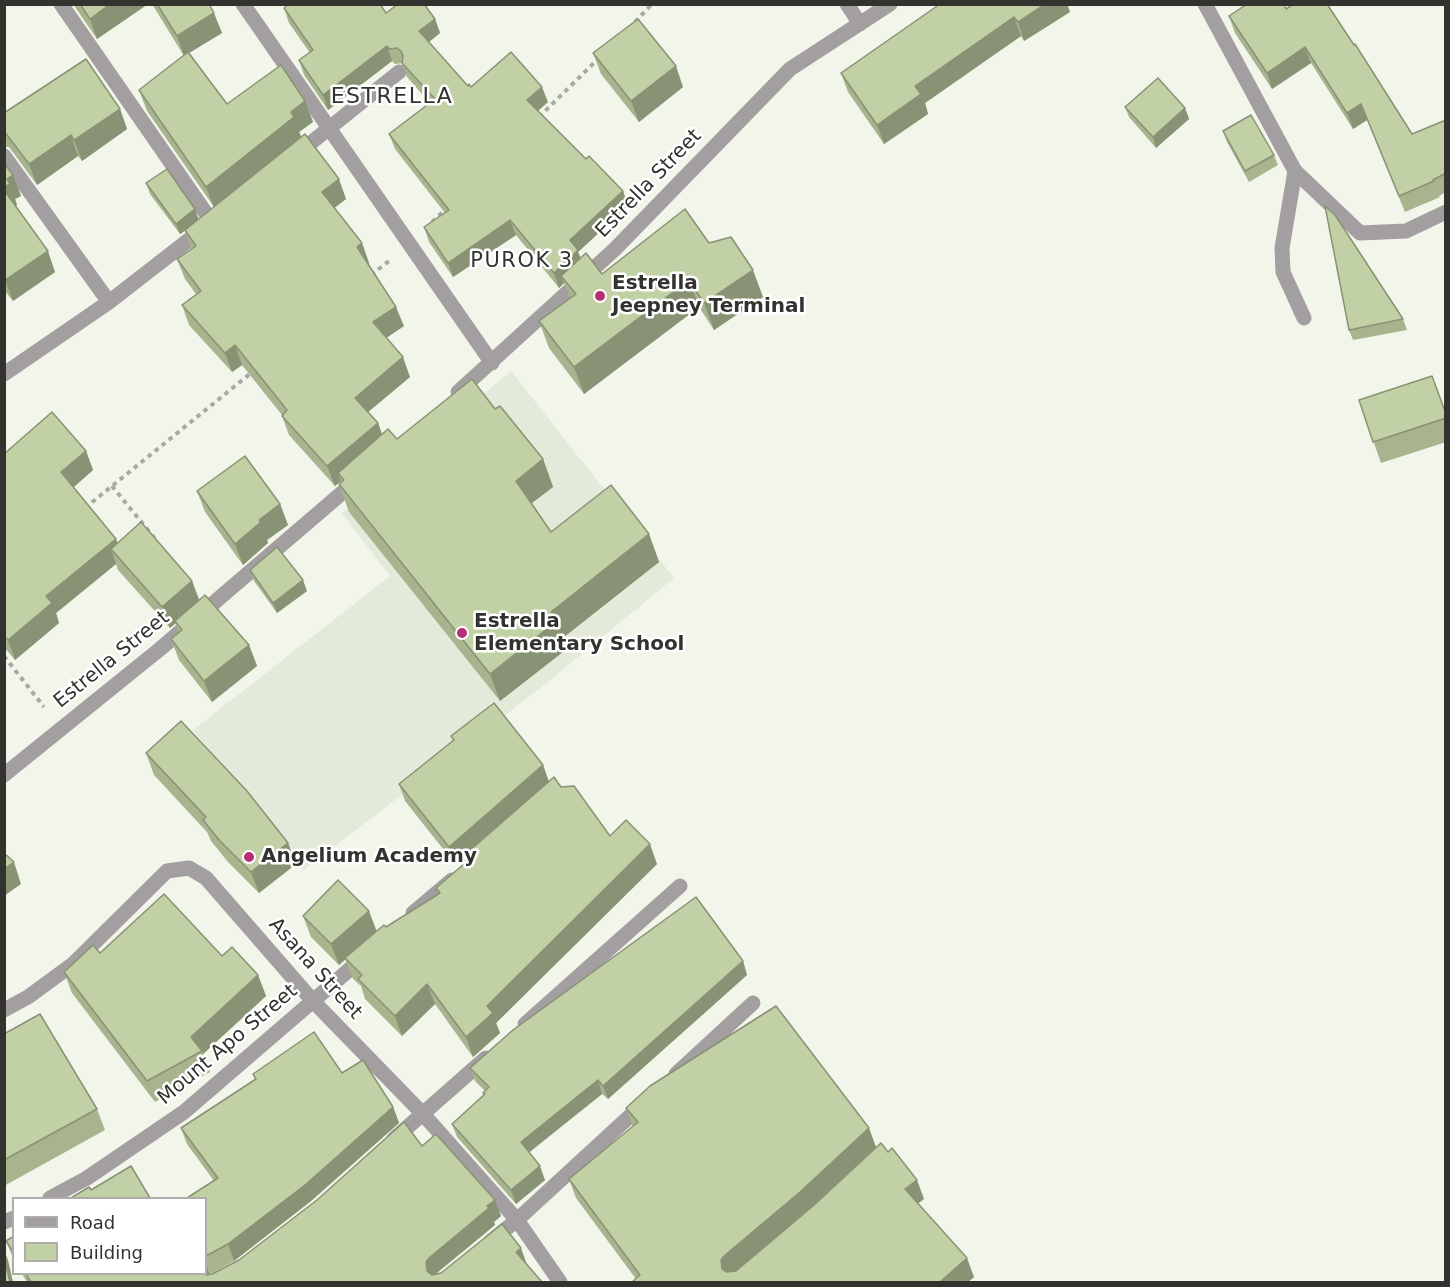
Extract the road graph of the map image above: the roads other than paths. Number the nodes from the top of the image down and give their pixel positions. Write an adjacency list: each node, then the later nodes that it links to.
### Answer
1 (61, 4): 13 (street)
2 (243, 4): 8 (street)
3 (847, 4): 6 (street)
4 (890, 4): 6 (street, Estrella Street)
5 (1205, 4): 11 (street)
6 (860, 24): 15 (street, Estrella Street)
7 (399, 72): 8 (street)
8 (329, 128): 10 (street); 15 (street)
9 (4, 156): 13 (street)
10 (284, 164)
11 (1295, 171): 12 (street); 14 (street)
12 (1446, 212)
13 (108, 302): 16 (street)
14 (1304, 318)
15 (492, 363): 17 (street, Estrella Street)
16 (4, 374)
17 (448, 400)
18 (370, 469): 19 (street, Estrella Street)
19 (4, 775)
20 (466, 868): 22 (street)
21 (680, 886): 27 (street)
22 (403, 922)
23 (376, 946): 24 (street, Mount Apo Street)
24 (313, 1001): 26 (street, Asana Street); 29 (street, Asana Street); 31 (street, Mount Apo Street)
25 (753, 1003): 32 (street)
26 (4, 1011)
27 (512, 1035)
28 (494, 1051): 29 (street)
29 (423, 1114): 30 (street); 32 (street, Asana Street)
30 (388, 1146)
31 (52, 1197)
32 (517, 1220): 33 (street); 34 (street, Asana Street)
33 (483, 1248)
34 (560, 1282)

